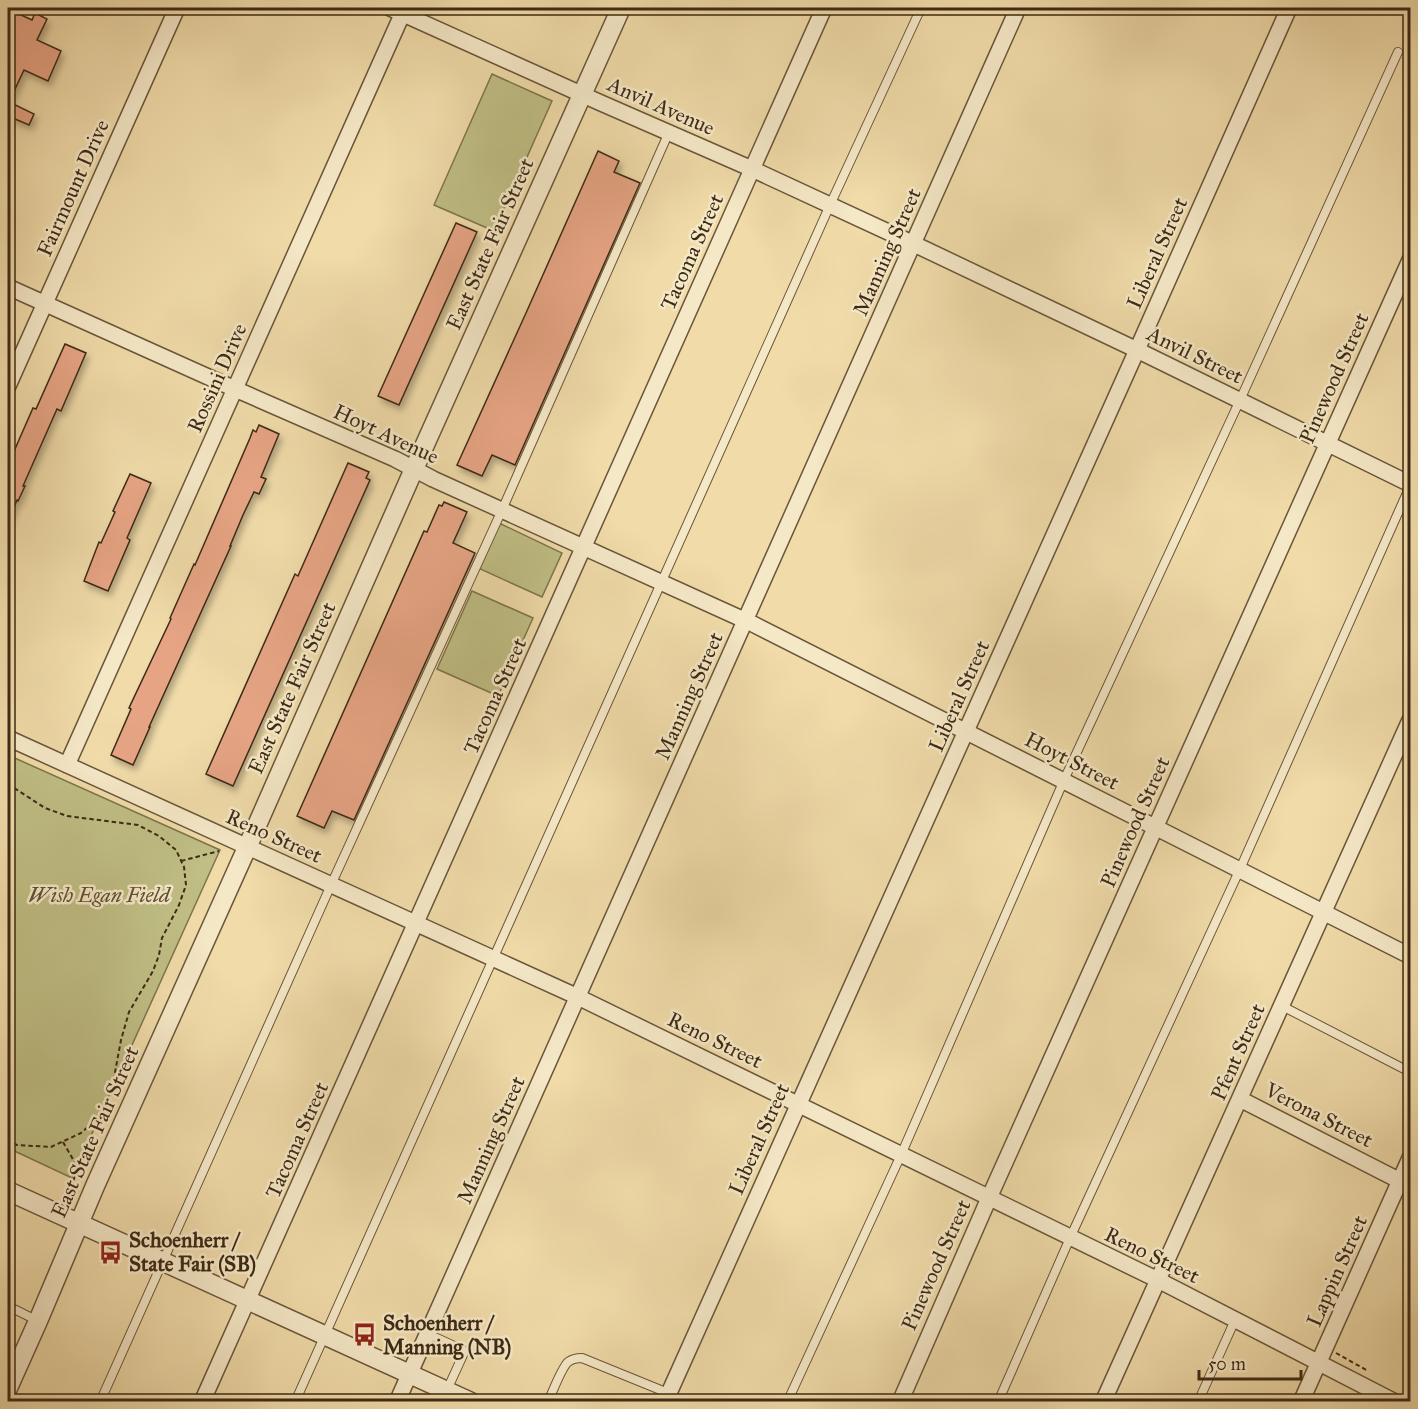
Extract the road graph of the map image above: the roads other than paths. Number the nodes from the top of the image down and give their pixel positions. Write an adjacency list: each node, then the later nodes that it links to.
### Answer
1 (177, 8): 16 (street, Fairmount Drive)
2 (621, 8): 9 (street, East State Fair Street)
3 (824, 8): 11 (street, Tacoma Street)
4 (921, 8): 12 (lane)
5 (1018, 8): 13 (street, Manning Street)
6 (1289, 8): 17 (street, Liberal Street)
7 (399, 9): 9 (street, Anvil Avenue); 19 (street, Rossini Drive)
8 (1398, 52): 20 (lane)
9 (582, 94): 10 (street, Anvil Avenue); 22 (street, East State Fair Street)
10 (669, 132): 11 (street, Anvil Avenue); 24 (lane)
11 (752, 169): 12 (street, Anvil Avenue); 25 (street, Tacoma Street)
12 (830, 205): 13 (street, Anvil Avenue); 26 (lane)
13 (914, 244): 17 (street, Anvil Street); 27 (street, Manning Street)
14 (1410, 260): 21 (street, Pinewood Street)
15 (8, 287): 16 (street, Hoyt Avenue)
16 (44, 304): 18 (street, Fairmount Drive); 19 (street, Hoyt Avenue)
17 (1137, 350): 20 (street, Anvil Street); 29 (street, Liberal Street)
18 (8, 386)
19 (235, 389): 22 (street, Hoyt Avenue); 31 (street, Rossini Drive)
20 (1240, 400): 21 (street, Anvil Street); 32 (lane)
21 (1328, 443): 23 (street); 33 (street, Pinewood Street)
22 (414, 469): 24 (street, Hoyt Avenue); 34 (street, East State Fair Street)
23 (1410, 485): 35 (lane)
24 (502, 510): 25 (street, Hoyt Avenue); 36 (lane)
25 (584, 547): 26 (street, Hoyt Avenue); 38 (street, Tacoma Street)
26 (661, 582): 27 (street, Hoyt Avenue); 40 (lane)
27 (746, 621): 29 (street, Hoyt Street); 41 (street, Manning Street)
28 (1409, 728): 37 (street, Pfent Street)
29 (966, 731): 32 (street, Hoyt Street); 45 (street, Liberal Street)
30 (8, 738): 31 (street, Reno Street)
31 (67, 765): 34 (street, Reno Street)
32 (1064, 780): 33 (street, Hoyt Street); 46 (lane)
33 (1156, 827): 35 (street, Hoyt Street); 50 (street, Pinewood Street)
34 (247, 846): 36 (street, Reno Street); 51 (street, East State Fair Street)
35 (1240, 869): 37 (street, Hoyt Street); 52 (lane)
36 (331, 885): 38 (street, Reno Street); 53 (lane)
37 (1324, 911): 39 (street, Hoyt Street); 42 (street, Pfent Street)
38 (417, 924): 40 (street, Reno Street); 55 (street, Tacoma Street)
39 (1410, 956)
40 (493, 958): 41 (street, Reno Street); 60 (lane)
41 (578, 997): 45 (street, Reno Street); 59 (street, Manning Street)
42 (1282, 1006): 43 (lane); 44 (street, Pfent Street)
43 (1410, 1072)
44 (1240, 1099): 48 (street, Verona Street); 54 (street, Pfent Street)
45 (798, 1104): 46 (street, Reno Street); 66 (street, Liberal Street)
46 (901, 1155): 50 (street, Reno Street); 65 (lane)
47 (1410, 1158): 48 (street, Lappin Street)
48 (1406, 1183): 61 (street, Lappin Street)
49 (8, 1191): 51 (street)
50 (989, 1198): 52 (street, Reno Street); 73 (street, Pinewood Street)
51 (79, 1224): 53 (street); 58 (street, East State Fair Street)
52 (1071, 1238): 54 (street, Reno Street); 74 (lane)
53 (163, 1262): 55 (street); 67 (lane)
54 (1158, 1280): 57 (street, Reno Street); 75 (street, Pfent Street)
55 (248, 1301): 60 (street); 68 (street, Tacoma Street)
56 (8, 1306): 58 (lane)
57 (1235, 1320): 61 (street, Reno Street); 76 (lane)
58 (38, 1321): 63 (street, East State Fair Street)
59 (428, 1334): 62 (street, Manning Street); 64 (lane)
60 (325, 1335): 62 (street); 69 (lane)
61 (1319, 1362): 77 (street, Lappin Street); 78 (street, Reno Street)
62 (410, 1374): 64 (street); 70 (street, Manning Street)
63 (8, 1388)
64 (447, 1390): 71 (street)
65 (790, 1396)
66 (666, 1397): 72 (lane)
67 (100, 1401)
68 (202, 1401)
69 (295, 1401)
70 (397, 1401)
71 (471, 1401)
72 (548, 1401)
73 (900, 1401)
74 (998, 1401)
75 (1103, 1401)
76 (1198, 1401)
77 (1301, 1401)
78 (1395, 1401)

